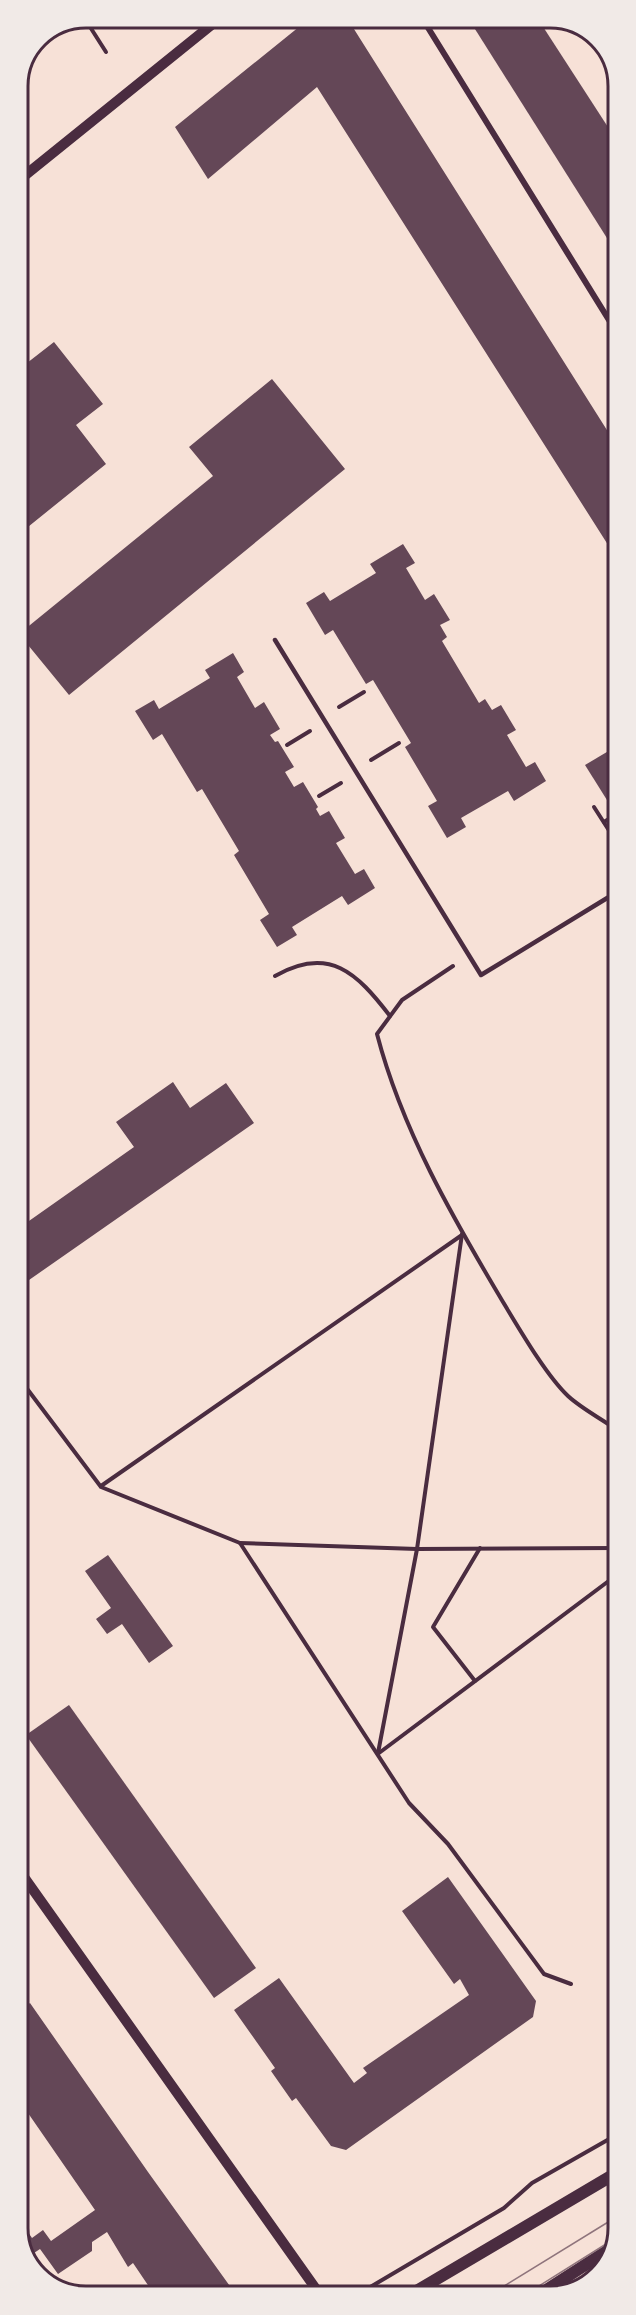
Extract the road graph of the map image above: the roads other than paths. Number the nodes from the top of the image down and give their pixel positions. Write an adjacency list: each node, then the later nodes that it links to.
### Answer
1 (207, 28): 3 (street)
2 (429, 29): 4 (street)
3 (28, 173)
4 (608, 318)
5 (275, 640): 6 (lane)
6 (608, 897)
7 (28, 1883): 10 (street)
8 (608, 2178): 11 (main road)
9 (601, 2255): 12 (main road)
10 (314, 2286)
11 (425, 2286)
12 (553, 2286)

